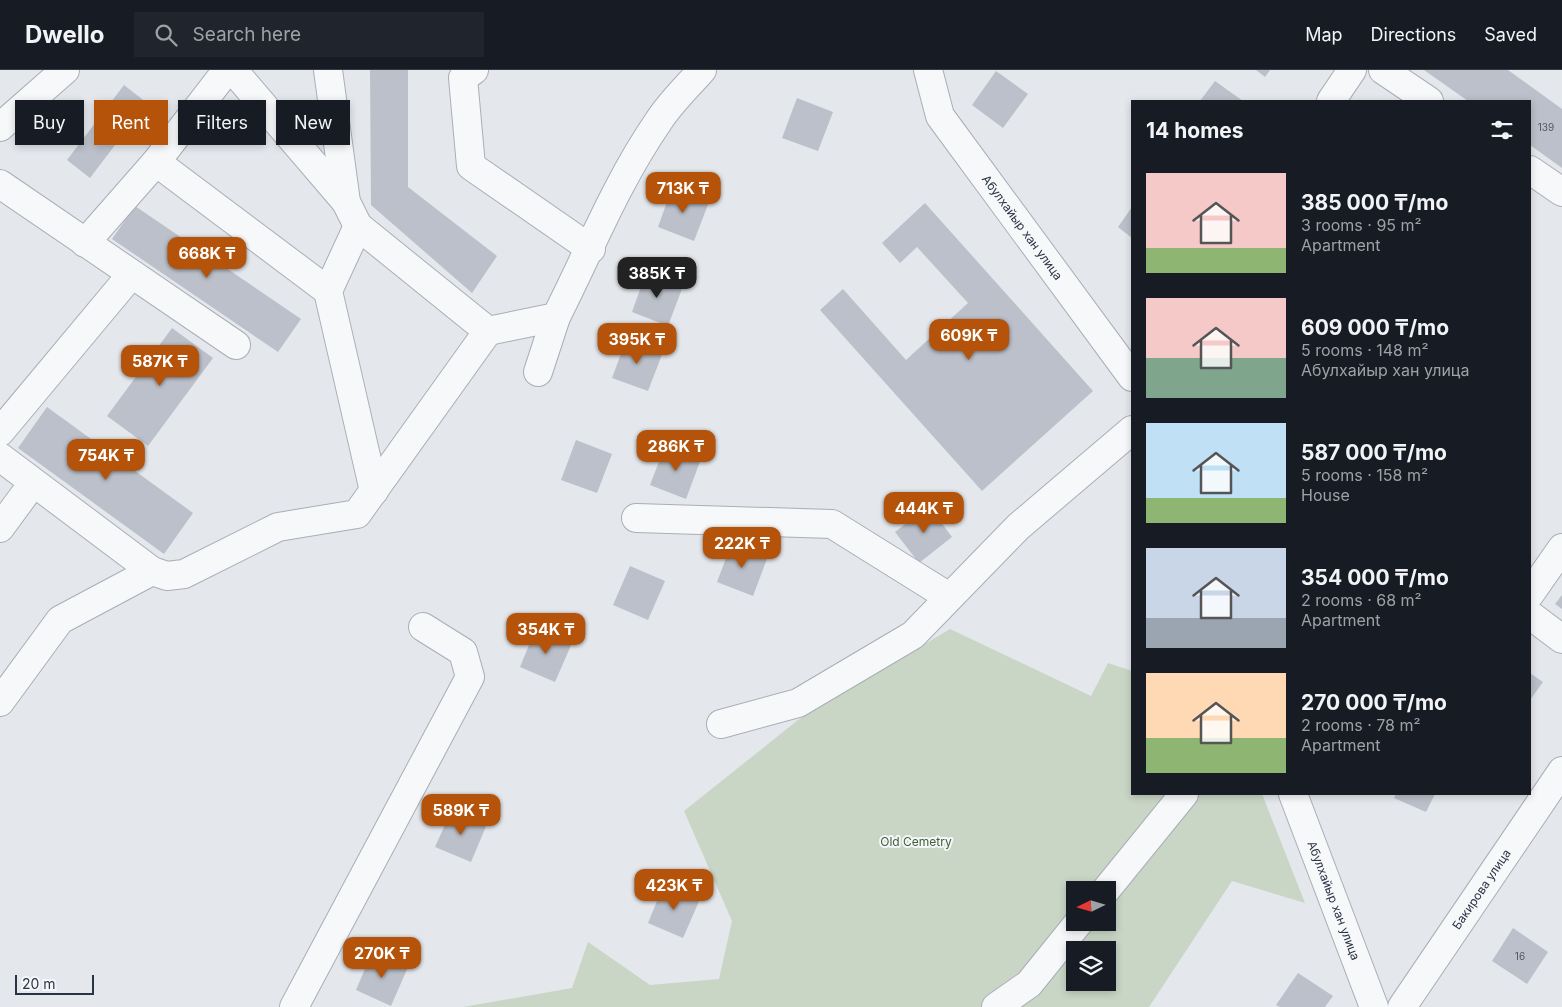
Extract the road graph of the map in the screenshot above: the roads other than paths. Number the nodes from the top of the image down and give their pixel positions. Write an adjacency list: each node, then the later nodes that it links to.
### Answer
1 (65, 70): 12 (street)
2 (227, 70): 13 (street)
3 (233, 70): 17 (street)
4 (328, 70): 17 (street)
5 (474, 70): 19 (street)
6 (702, 70): 19 (street)
7 (928, 70): 26 (street, Абулхайыр хан улица)
8 (1352, 70): 10 (street)
9 (1383, 70): 11 (street)
10 (1332, 100)
11 (1428, 100)
12 (0, 127)
13 (156, 162): 18 (street); 21 (street)
14 (1531, 171): 16 (street)
15 (0, 184): 18 (street)
16 (1562, 192)
17 (352, 214): 21 (street); 23 (street)
18 (86, 243): 20 (street)
19 (591, 249): 22 (street)
20 (131, 275): 24 (street); 28 (street)
21 (328, 291): 31 (street)
22 (556, 317): 23 (street); 25 (street)
23 (488, 331): 31 (street)
24 (236, 345)
25 (538, 372)
26 (1131, 376)
27 (1131, 431): 37 (street)
28 (0, 432)
29 (0, 457): 30 (street)
30 (33, 484): 33 (street); 35 (street)
31 (374, 491): 35 (street)
32 (636, 518): 37 (street)
33 (0, 528)
34 (1562, 548): 36 (street)
35 (152, 571): 41 (street)
36 (1531, 593)
37 (949, 597): 42 (street)
38 (1531, 616): 40 (street)
39 (423, 627): 48 (street)
40 (1562, 639)
41 (0, 702)
42 (720, 724)
43 (1562, 771): 51 (street, Бакирова улица)
44 (1183, 795): 46 (street)
45 (1293, 795): 50 (street, Абулхайыр хан улица)
46 (1113, 881)
47 (1072, 931): 49 (street)
48 (294, 1007)
49 (996, 1007)
50 (1374, 1007)
51 (1402, 1007)

